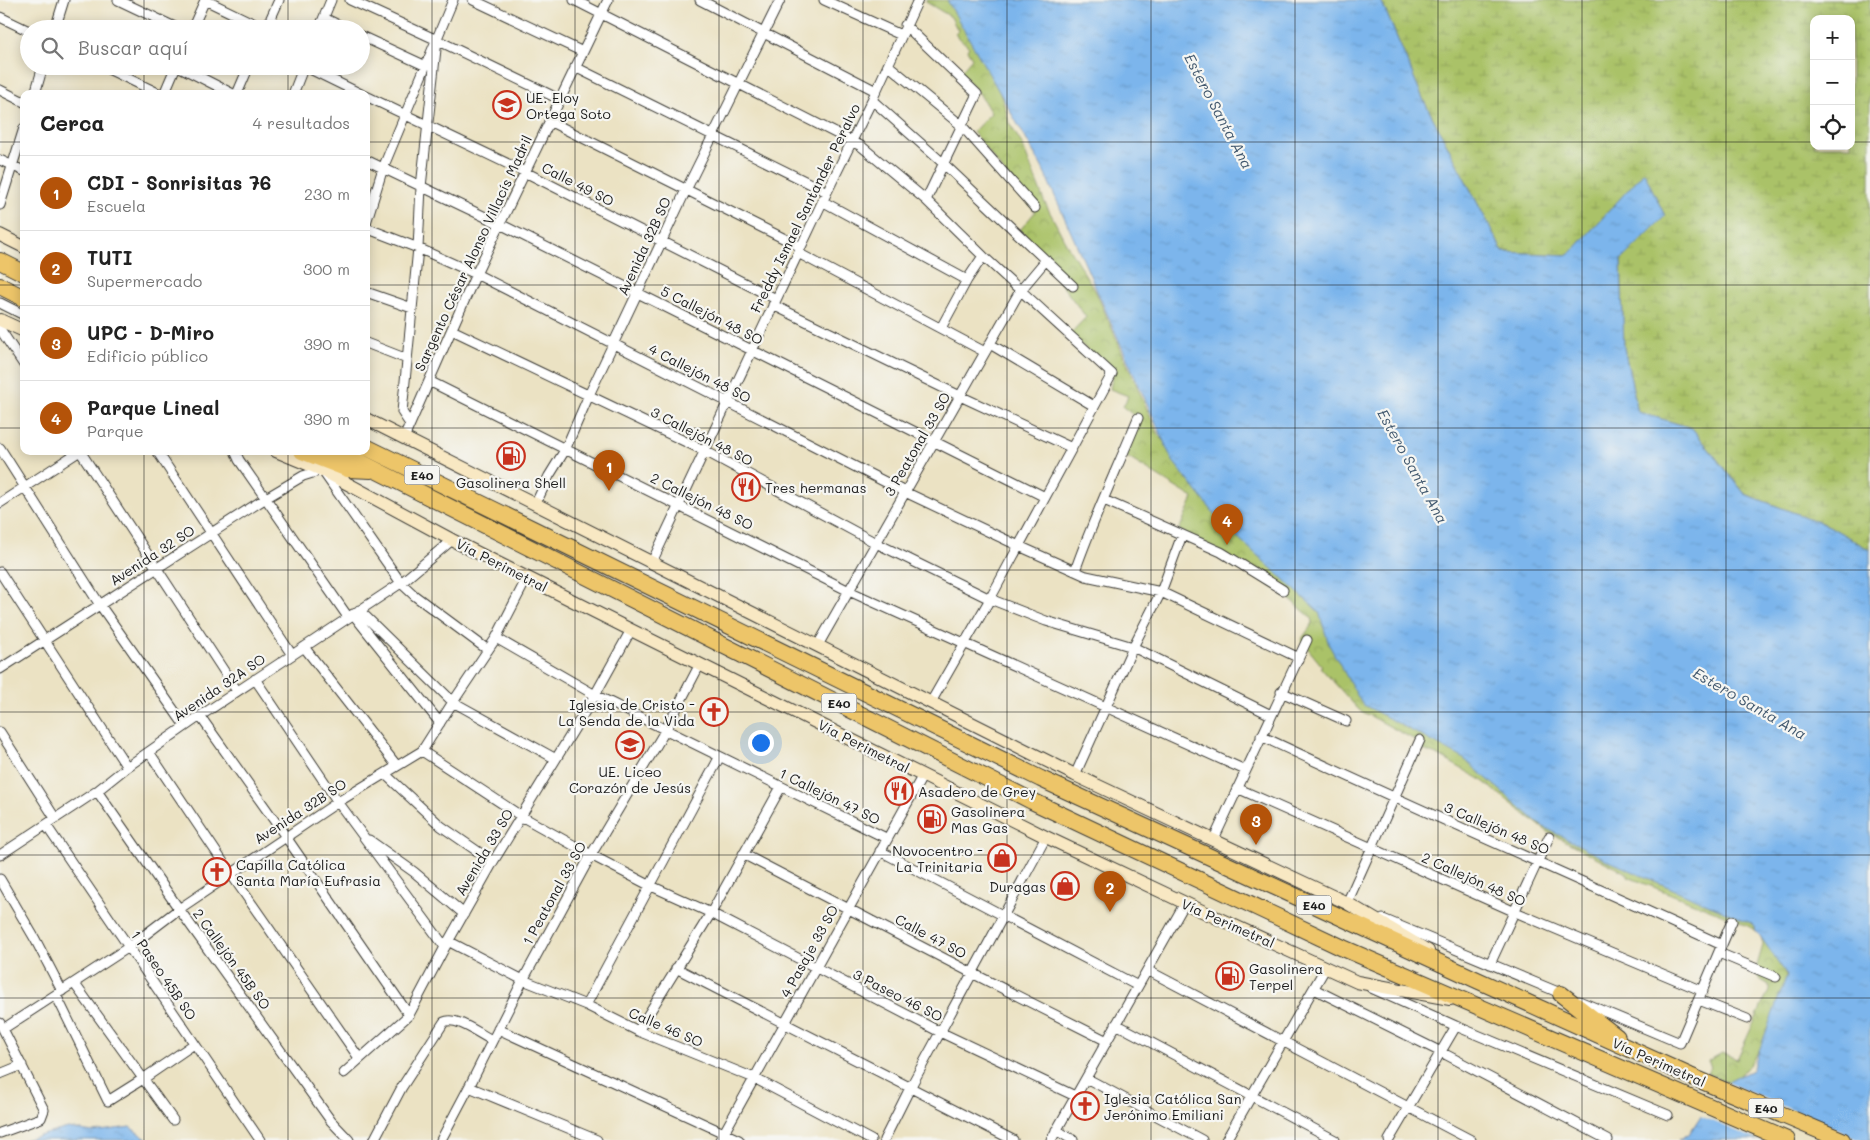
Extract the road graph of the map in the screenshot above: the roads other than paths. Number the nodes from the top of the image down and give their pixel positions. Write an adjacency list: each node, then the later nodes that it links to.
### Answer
1 (64, 0): 18 (street)
2 (118, 0): 19 (street)
3 (205, 0): 20 (street); 21 (street)
4 (279, 0): 22 (street)
5 (331, 0): 17 (street)
6 (350, 0): 29 (street)
7 (454, 0): 29 (street)
8 (473, 0): 30 (street)
9 (574, 0): 15 (street)
10 (608, 0): 15 (street, Sargento César Alonso Villacís Madril)
11 (700, 0): 26 (street)
12 (780, 0): 26 (street, Avenida 32B SO)
13 (824, 0): 27 (street)
14 (918, 0): 24 (street, Freddy Ismael Santander Peralvo)
15 (601, 14): 30 (street, Sargento César Alonso Villacís Madril); 41 (street)
16 (0, 18): 25 (street)
17 (324, 18): 23 (street)
18 (58, 20)
19 (160, 20)
20 (196, 20)
21 (247, 20)
22 (270, 20)
23 (328, 20)
24 (905, 25): 27 (street, Freddy Ismael Santander Peralvo); 57 (street)
25 (20, 27)
26 (764, 33): 41 (street, Avenida 32B SO); 50 (street)
27 (901, 35): 31 (street, Freddy Ismael Santander Peralvo)
28 (370, 40): 32 (street)
29 (437, 40): 32 (street); 52 (street); 58 (street)
30 (583, 52): 33 (street, Sargento César Alonso Villacís Madril)
31 (888, 65): 50 (street, Freddy Ismael Santander Peralvo); 57 (street)
32 (426, 66): 55 (street)
33 (575, 67): 52 (street, Sargento César Alonso Villacís Madril); 59 (street)
34 (40, 75): 43 (street)
35 (121, 75): 44 (street)
36 (173, 75): 45 (street)
37 (196, 75): 46 (street)
38 (244, 75): 47 (street)
39 (300, 75): 48 (street)
40 (322, 75): 49 (street)
41 (738, 83): 59 (street, Avenida 32B SO); 61 (street)
42 (0, 90): 53 (street)
43 (35, 90)
44 (152, 90)
45 (166, 90)
46 (227, 90)
47 (237, 90)
48 (295, 90)
49 (353, 90)
50 (876, 91): 54 (street, Freddy Ismael Santander Peralvo)
51 (370, 98): 55 (street, Calle 49 SO)
52 (559, 99): 56 (street, Sargento César Alonso Villacís Madril)
53 (20, 100)
54 (872, 100): 61 (street, Freddy Ismael Santander Peralvo); 64 (street)
55 (405, 115): 58 (street, Calle 49 SO); 66 (street)
56 (549, 121): 68 (street, Sargento César Alonso Villacís Madril); 70 (street)
57 (962, 126): 64 (street); 74 (street)
58 (429, 127): 68 (street, Calle 49 SO); 69 (street)
59 (713, 137): 70 (street, Avenida 32B SO); 71 (street)
60 (20, 140): 65 (street)
61 (852, 141): 71 (street, Freddy Ismael Santander Peralvo); 72 (street)
62 (0, 160): 65 (street)
63 (370, 162): 66 (street, 5 Callejón 48 SO)
64 (944, 164): 72 (street); 84 (street)
65 (12, 165): 67 (street); 73 (street)
66 (382, 168): 69 (street, 5 Callejón 48 SO); 75 (street)
67 (20, 169)
68 (525, 172): 76 (street, Sargento César Alonso Villacís Madril); 79 (street, Calle 49 SO)
69 (421, 187): 76 (street, 5 Callejón 48 SO); 81 (street)
70 (686, 190): 79 (street, Avenida 32B SO); 82 (street)
71 (824, 197): 82 (street, Freddy Ismael Santander Peralvo); 88 (street)
72 (926, 200): 83 (street)
73 (0, 205)
74 (1035, 208)
75 (370, 209)
76 (500, 224): 87 (street, Sargento César Alonso Villacís Madril); 93 (street, 5 Callejón 48 SO)
77 (370, 230): 81 (street, 4 Callejón 48 SO)
78 (0, 235): 80 (street)
79 (662, 242): 93 (street, Avenida 32B SO); 95 (street, Calle 49 SO)
80 (20, 244)
81 (418, 248): 87 (street, 4 Callejón 48 SO); 97 (street)
82 (799, 250): 95 (street, Freddy Ismael Santander Peralvo); 100 (street)
83 (983, 256): 88 (street); 91 (street)
84 (1046, 260): 90 (street); 91 (street, 3 Peatonal 33 SO)
85 (0, 261): 86 (highway)
86 (20, 271)
87 (476, 274): 102 (street, Sargento César Alonso Villacís Madril); 103 (street, 4 Callejón 48 SO)
88 (967, 280): 100 (street)
89 (0, 286): 94 (highway)
90 (1073, 286)
91 (1020, 291): 105 (street, 3 Peatonal 33 SO); 113 (street)
92 (370, 293): 97 (street)
93 (638, 293): 103 (street, Avenida 32B SO); 106 (street, 5 Callejón 48 SO)
94 (20, 296)
95 (775, 302): 106 (street, Freddy Ismael Santander Peralvo); 111 (street, Calle 49 SO)
96 (0, 304): 98 (street)
97 (412, 308): 108 (street)
98 (20, 313)
99 (0, 328): 101 (street); 107 (street)
100 (941, 328): 105 (street)
101 (20, 330)
102 (452, 330): 109 (street, Sargento César Alonso Villacís Madril); 110 (street, 3 Callejón 48 SO)
103 (613, 344): 110 (street, Avenida 32B SO); 112 (street, 4 Callejón 48 SO)
104 (370, 345): 108 (street)
105 (988, 348): 111 (street, 3 Peatonal 33 SO); 113 (street)
106 (752, 351): 112 (street, Freddy Ismael Santander Peralvo); 119 (street, 5 Callejón 48 SO)
107 (20, 359)
108 (407, 359): 116 (street)
109 (429, 381): 116 (street, Sargento César Alonso Villacís Madril); 123 (street, 2 Callejón 48 SO)
110 (589, 395): 123 (street, Avenida 32B SO); 124 (street, 3 Callejón 48 SO)
111 (960, 396): 119 (street, 3 Peatonal 33 SO); 121 (street, Calle 49 SO)
112 (728, 402): 124 (street, Freddy Ismael Santander Peralvo); 136 (street, 4 Callejón 48 SO)
113 (1094, 406): 121 (street)
114 (1138, 418): 139 (street)
115 (370, 422): 118 (street, Vía Perimetral / E40)
116 (410, 424): 118 (street, Sargento César Alonso Villacís Madril)
117 (370, 438): 134 (highway)
118 (404, 438): 141 (street, Vía Perimetral / E40)
119 (934, 442): 136 (street, 3 Peatonal 33 SO); 137 (street, 5 Callejón 48 SO)
120 (0, 448): 135 (street)
121 (1072, 448): 137 (street)
122 (370, 449): 134 (highway, Vía Perimetral / E40)
123 (565, 450): 141 (street, Avenida 32B SO); 142 (street, 2 Callejón 48 SO)
124 (705, 451): 142 (street, Freddy Ismael Santander Peralvo); 146 (street, 3 Callejón 48 SO)
125 (74, 455): 135 (street)
126 (83, 455): 149 (street)
127 (160, 455): 143 (street)
128 (237, 455): 138 (street)
129 (286, 455): 132 (street, Vía Perimetral / E40)
130 (312, 455): 133 (highway)
131 (346, 455): 133 (highway, Vía Perimetral / E40)
132 (322, 470): 138 (street, Avenida 32 SO); 145 (street, Vía Perimetral / E40); 153 (street)
133 (376, 470): 204 (highway, Vía Perimetral / E40)
134 (420, 474): 199 (highway, Vía Perimetral / E40)
135 (25, 487): 140 (street); 158 (street)
136 (905, 492): 146 (street, 3 Peatonal 33 SO); 147 (street, 4 Callejón 48 SO)
137 (1045, 497): 147 (street)
138 (266, 498): 143 (street, Avenida 32 SO); 159 (street)
139 (1104, 500): 144 (street); 150 (street)
140 (0, 503)
141 (535, 504): 148 (street, Vía Perimetral / E40)
142 (679, 505): 148 (street, Freddy Ismael Santander Peralvo); 155 (street, 2 Callejón 48 SO)
143 (211, 533): 149 (street, Avenida 32 SO); 169 (street)
144 (1182, 535): 154 (street); 156 (street)
145 (452, 540): 152 (street, Vía Perimetral / E40); 153 (street, Avenida 32A SO)
146 (876, 543): 155 (street, 3 Peatonal 33 SO); 157 (street, 3 Callejón 48 SO)
147 (1019, 546): 150 (street, 4 Callejón 48 SO); 157 (street)
148 (652, 562): 165 (street, Vía Perimetral / E40)
149 (156, 569): 158 (street, Avenida 32 SO); 174 (street)
150 (1075, 571): 156 (street, 4 Callejón 48 SO)
151 (0, 572): 162 (street)
152 (527, 578): 160 (street, Vía Perimetral / E40); 161 (street, Avenida 32B SO)
153 (401, 583): 159 (street, Avenida 32A SO); 168 (street)
154 (1283, 590)
155 (849, 591): 164 (street, 2 Callejón 48 SO); 165 (street, 3 Peatonal 33 SO)
156 (1162, 592): 167 (street); 170 (street, 4 Callejón 48 SO)
157 (990, 598): 164 (street); 167 (street, 3 Callejón 48 SO)
158 (100, 605): 162 (street, Avenida 32 SO); 184 (street)
159 (354, 614): 166 (street, Avenida 32A SO); 177 (street); 183 (street)
160 (631, 630): 171 (street, Vía Perimetral / E40); 176 (street, Avenida 33 SO)
161 (496, 638): 168 (street, Avenida 32B SO); 176 (street, 1 Callejón 47 SO)
162 (45, 640): 172 (street, Avenida 32 SO); 194 (street)
163 (1307, 640): 170 (street)
164 (964, 642): 178 (street); 179 (street, 2 Callejón 48 SO)
165 (818, 645): 178 (street, Vía Perimetral / E40)
166 (304, 647): 169 (street, Avenida 32A SO); 193 (street)
167 (1133, 647): 179 (street); 180 (street, 3 Callejón 48 SO)
168 (488, 650): 177 (street, Avenida 32B SO)
169 (292, 655): 173 (street, Avenida 32A SO)
170 (1297, 657): 175 (street)
171 (700, 664): 185 (street, 1 Peatonal 33 SO); 197 (street, Vía Perimetral / E40)
172 (0, 669)
173 (255, 679): 174 (street, Avenida 32A SO); 205 (street)
174 (237, 691): 181 (street, Avenida 32A SO)
175 (1281, 692): 180 (street); 182 (street)
176 (595, 695): 185 (street, 1 Callejón 47 SO); 192 (street, Avenida 33 SO)
177 (452, 702): 183 (street, Avenida 32B SO); 192 (street)
178 (931, 702): 198 (street, Vía Perimetral / E40)
179 (1106, 706): 195 (street, 2 Callejón 48 SO); 198 (street)
180 (1271, 715): 187 (street)
181 (200, 716): 184 (street, Avenida 32A SO); 209 (street)
182 (1346, 721)
183 (440, 723): 189 (street, Avenida 32B SO)
184 (186, 726): 190 (street, Avenida 32A SO)
185 (665, 731): 191 (street, 1 Callejón 47 SO); 219 (street, 1 Peatonal 33 SO)
186 (0, 732): 207 (street)
187 (1261, 736): 195 (street); 203 (street, 3 Callejón 48 SO)
188 (1420, 740): 203 (street)
189 (422, 751): 193 (street, Avenida 32B SO); 206 (street)
190 (149, 752): 194 (street, Avenida 32A SO); 222 (street)
191 (719, 758): 200 (street, 1 Callejón 47 SO); 224 (street)
192 (556, 759): 206 (street, Avenida 33 SO)
193 (397, 766): 196 (street, Avenida 32B SO)
194 (127, 767): 202 (street, Avenida 32A SO)
195 (1245, 770): 201 (street)
196 (384, 774): 205 (street, Avenida 32B SO); 221 (street)
197 (923, 775): 211 (street, Vía Perimetral / E40); 213 (street, 4 Pasaje 33 SO)
198 (1075, 775): 214 (street, Vía Perimetral / E40)
199 (1041, 779): 204 (highway); 245 (highway, Vía Perimetral / E40)
200 (781, 787): 213 (street, 1 Callejón 47 SO); 217 (street)
201 (1237, 788): 214 (street); 215 (street, 2 Callejón 48 SO)
202 (97, 791): 207 (street, Avenida 32A SO); 228 (street, 2 Callejón 45B SO)
203 (1394, 798): 215 (street); 220 (street, 3 Callejón 48 SO)
204 (1032, 801): 253 (highway, Vía Perimetral / E40)
205 (338, 802): 209 (street, Avenida 32B SO); 210 (street)
206 (521, 816): 219 (street, 3 Paseo 46 SO); 221 (street, Avenida 33 SO)
207 (55, 818): 208 (street, Avenida 32A SO)
208 (46, 825): 218 (street, Avenida 32A SO); 235 (street, 1 Paseo 45B SO)
209 (286, 836): 222 (street, Avenida 32B SO); 255 (street)
210 (363, 836): 230 (street); 234 (street)
211 (1046, 837): 225 (street, Vía Perimetral / E40); 232 (street)
212 (1549, 837): 220 (street)
213 (886, 838): 216 (street, 4 Pasaje 33 SO)
214 (1213, 841): 226 (street, Vía Perimetral / E40)
215 (1371, 849): 226 (street); 229 (street, 2 Callejón 48 SO)
216 (880, 851): 227 (street, 4 Pasaje 33 SO); 232 (street)
217 (743, 854): 227 (street, Calle 47 SO); 231 (street)
218 (0, 855)
219 (591, 855): 224 (street, 3 Paseo 46 SO); 244 (street, 1 Peatonal 33 SO)
220 (1538, 860): 229 (street); 236 (street, 3 Callejón 48 SO)
221 (493, 862): 230 (street, Avenida 33 SO)
222 (231, 874): 228 (street, Avenida 32B SO); 270 (street)
223 (0, 879): 250 (street)
224 (650, 885): 231 (street, 3 Paseo 46 SO); 254 (street)
225 (1185, 903): 240 (street, Vía Perimetral / E40); 241 (street)
226 (1347, 903): 237 (street); 245 (street, Vía Perimetral / E40)
227 (848, 908): 239 (street, 4 Pasaje 33 SO); 242 (street, Calle 47 SO)
228 (179, 910): 235 (street, Avenida 32B SO); 288 (street, 2 Callejón 45B SO)
229 (1513, 911): 237 (street); 252 (street, 2 Callejón 48 SO)
230 (464, 914): 234 (street, Avenida 33 SO)
231 (711, 914): 238 (street); 239 (street, 3 Paseo 46 SO)
232 (1004, 916): 242 (street); 248 (street)
233 (1732, 921): 236 (street)
234 (446, 944): 244 (street, Calle 46 SO); 255 (street, Avenida 33 SO)
235 (129, 947): 247 (street, Avenida 32B SO); 267 (street, 1 Paseo 45B SO)
236 (1720, 949): 243 (street, 3 Callejón 48 SO); 252 (street)
237 (1490, 964): 251 (street)
238 (676, 968): 257 (street); 262 (street)
239 (815, 968): 257 (street, 4 Pasaje 33 SO); 263 (street, 3 Paseo 46 SO)
240 (1326, 968): 246 (street, Vía Perimetral / E40); 249 (street)
241 (1147, 970): 248 (street); 266 (street)
242 (972, 973): 263 (street); 265 (street, Calle 47 SO)
243 (1776, 977)
244 (523, 980): 254 (street, Calle 46 SO); 261 (street, 1 Peatonal 33 SO)
245 (1477, 980): 269 (highway, Vía Perimetral / E40)
246 (1357, 982): 253 (street, Vía Perimetral / E40); 260 (street)
247 (74, 983): 250 (street, Avenida 32B SO); 276 (street)
248 (1138, 986): 258 (street)
249 (1314, 989): 266 (street); 268 (street)
250 (59, 993): 259 (street, Avenida 32B SO); 276 (street)
251 (1562, 994): 252 (street); 269 (highway)
252 (1701, 995): 256 (street, 2 Callejón 48 SO)
253 (1467, 1002): 304 (highway, Vía Perimetral / E40)
254 (586, 1005): 262 (street, Calle 46 SO)
255 (409, 1015): 270 (street, Avenida 33 SO)
256 (1747, 1019)
257 (784, 1024): 274 (street, 4 Pasaje 33 SO); 278 (street)
258 (1116, 1024): 265 (street); 280 (street)
259 (1, 1026): 271 (street)
260 (1456, 1026): 268 (street); 282 (street)
261 (498, 1029): 264 (street, 1 Peatonal 33 SO); 286 (street)
262 (638, 1031): 274 (street, Calle 46 SO)
263 (940, 1032): 278 (street); 279 (street, 3 Paseo 46 SO)
264 (492, 1040): 277 (street, 1 Peatonal 33 SO); 289 (street)
265 (1107, 1041): 275 (street)
266 (1283, 1042): 280 (street); 281 (street)
267 (194, 1044): 276 (street); 287 (street, 1 Paseo 45B SO)
268 (1441, 1052): 281 (street); 303 (street)
269 (1639, 1053): 305 (highway, Vía Perimetral / E40)
270 (359, 1058): 272 (street, Avenida 33 SO)
271 (22, 1065): 273 (street); 285 (street)
272 (344, 1073)
273 (0, 1074)
274 (754, 1078): 286 (street, 4 Pasaje 33 SO); 293 (street, Calle 46 SO)
275 (1086, 1078): 279 (street); 298 (street)
276 (143, 1079): 283 (street)
277 (470, 1087): 290 (street, 1 Peatonal 33 SO); 291 (street)
278 (910, 1088): 294 (street); 295 (street)
279 (1076, 1096): 284 (street)
280 (1252, 1096): 299 (street); 300 (street)
281 (1409, 1107): 301 (street); 302 (street)
282 (1668, 1114)
283 (173, 1120)
284 (1056, 1130): 296 (street); 297 (street)
285 (0, 1134)
286 (723, 1136): 292 (street)
287 (260, 1140)
288 (350, 1140)
289 (374, 1140)
290 (441, 1140)
291 (597, 1140)
292 (739, 1140)
293 (871, 1140)
294 (884, 1140)
295 (1012, 1140)
296 (1051, 1140)
297 (1073, 1140)
298 (1202, 1140)
299 (1226, 1140)
300 (1335, 1140)
301 (1389, 1140)
302 (1472, 1140)
303 (1608, 1140)
304 (1787, 1140)
305 (1842, 1140)

